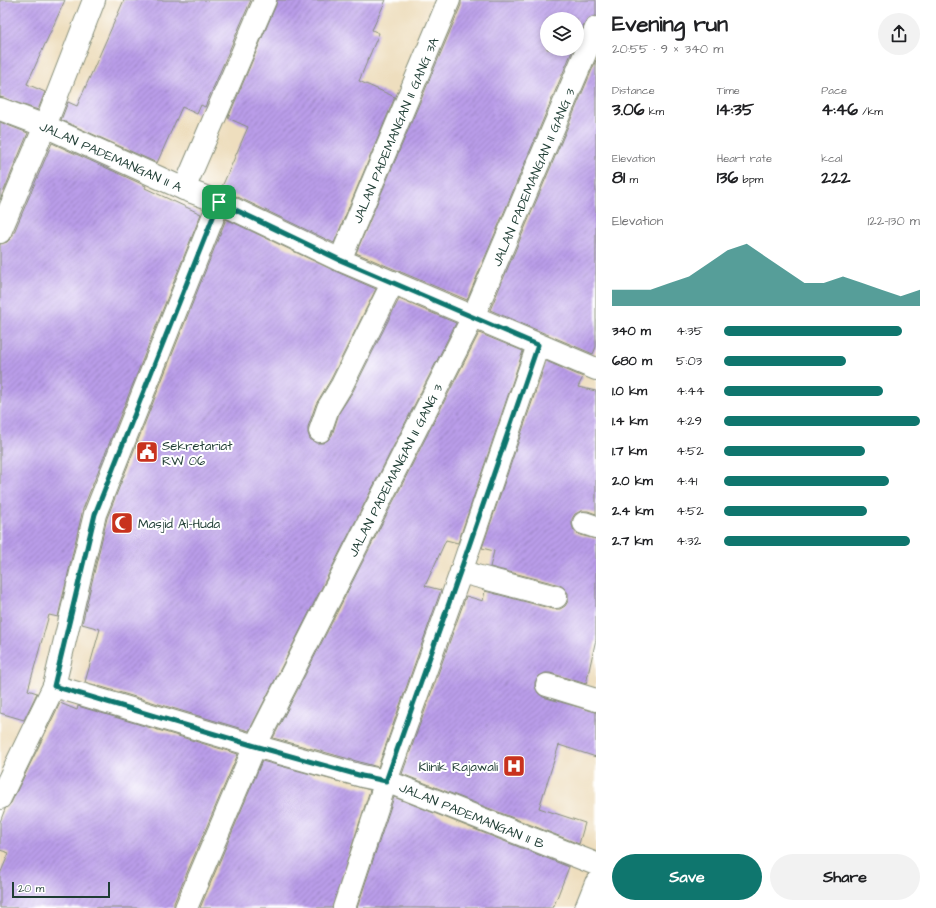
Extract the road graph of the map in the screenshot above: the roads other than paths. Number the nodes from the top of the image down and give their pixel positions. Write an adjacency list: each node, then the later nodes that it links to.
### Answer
1 (94, 0): 6 (street)
2 (265, 0): 7 (street)
3 (449, 0): 10 (street, JALAN PADEMANGAN II GANG 3A)
4 (596, 28): 12 (street, JALAN PADEMANGAN II GANG 3)
5 (0, 109): 6 (street, JALAN PADEMANGAN II A)
6 (45, 126): 7 (street, JALAN PADEMANGAN II A); 9 (street)
7 (184, 189): 8 (street, JALAN PADEMANGAN II A)
8 (219, 202): 10 (street, JALAN PADEMANGAN II A); 19 (street)
9 (0, 232)
10 (340, 260): 11 (street, JALAN PADEMANGAN II A)
11 (393, 282): 12 (street, JALAN PADEMANGAN II A); 15 (street)
12 (473, 317): 13 (street, JALAN PADEMANGAN II A); 21 (street, JALAN PADEMANGAN II GANG 3)
13 (538, 345): 14 (street, JALAN PADEMANGAN II A); 16 (street)
14 (596, 369)
15 (320, 432)
16 (460, 572): 17 (street); 22 (street)
17 (556, 597)
18 (547, 685): 20 (street)
19 (54, 686): 21 (street, JALAN PADEMANGAN II B); 23 (street)
20 (596, 700)
21 (255, 746): 22 (street, JALAN PADEMANGAN II B); 26 (street, JALAN PADEMANGAN II GANG 3)
22 (386, 781): 24 (street, JALAN PADEMANGAN II B); 27 (street)
23 (0, 798)
24 (596, 864)
25 (596, 883): 28 (street)
26 (186, 908)
27 (344, 908)
28 (586, 908)

